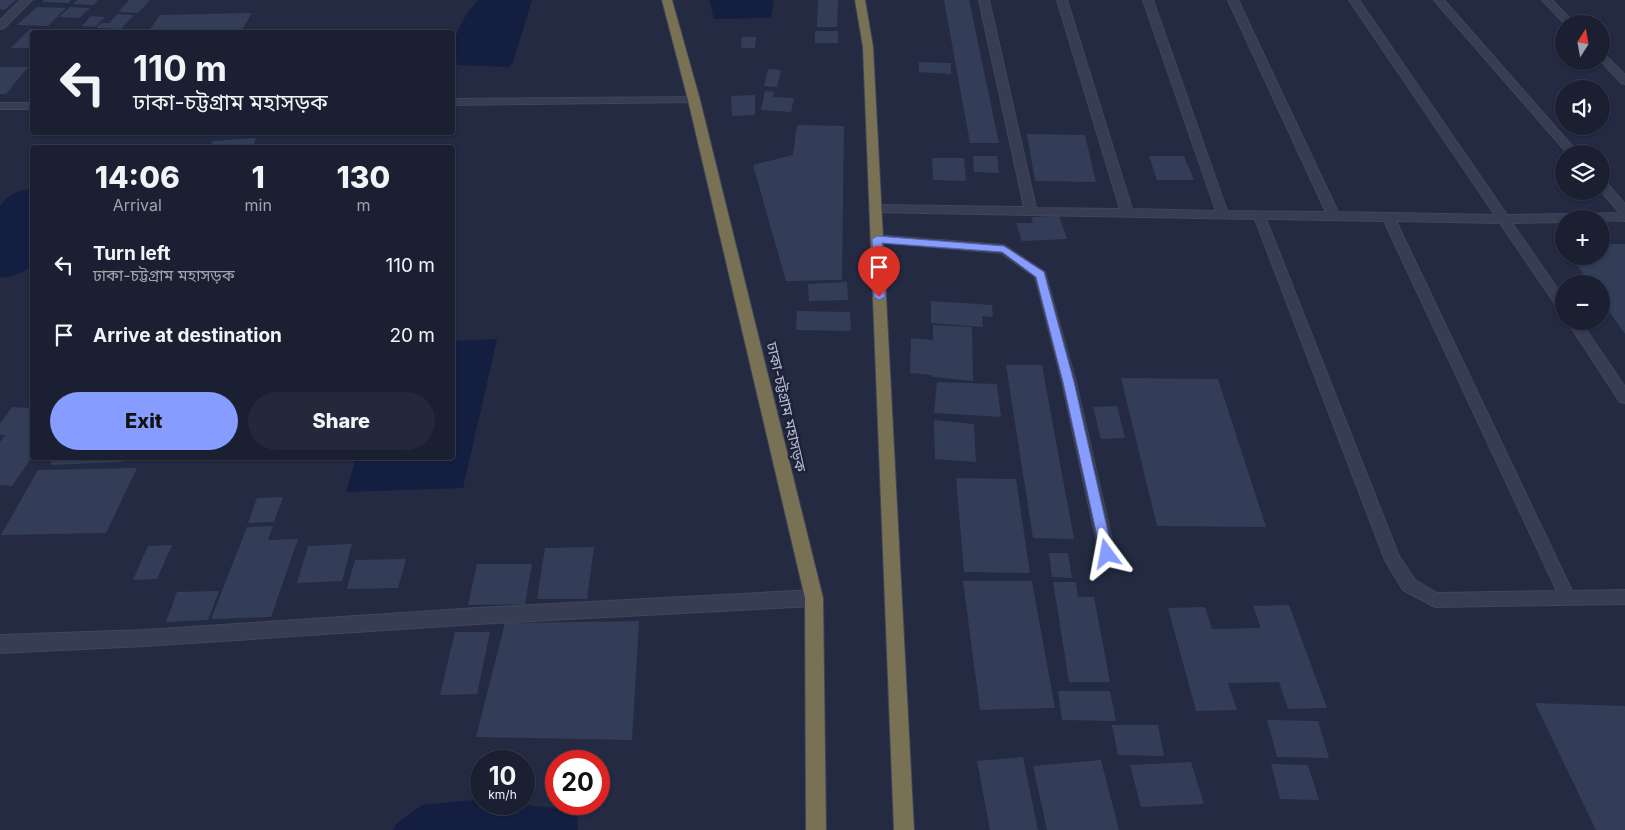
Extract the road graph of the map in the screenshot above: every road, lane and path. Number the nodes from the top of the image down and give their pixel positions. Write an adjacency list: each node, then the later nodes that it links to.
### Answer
1 (27, 0): 12 (street)
2 (666, 0): 15 (highway, ঢাকা-চট্টগ্রাম মহাসড়ক)
3 (860, 0): 21 (highway)
4 (984, 0): 22 (lane)
5 (1062, 0): 24 (lane)
6 (1148, 0): 25 (lane)
7 (1233, 0): 27 (lane)
8 (1354, 0): 30 (lane)
9 (1439, 0): 19 (lane)
10 (1547, 0): 11 (lane)
11 (1561, 15)
12 (0, 26)
13 (1610, 65): 14 (lane)
14 (1625, 81)
15 (694, 100): 16 (street); 37 (highway, ঢাকা-চট্টগ্রাম মহাসড়ক)
16 (455, 102)
17 (0, 106): 18 (street)
18 (30, 106)
19 (1566, 145)
20 (1610, 194): 23 (lane)
21 (875, 209): 22 (lane); 31 (highway)
22 (1031, 211): 24 (lane)
23 (1625, 211)
24 (1127, 213): 25 (lane)
25 (1223, 214): 26 (lane)
26 (1259, 215): 27 (lane); 38 (lane)
27 (1334, 216): 28 (lane)
28 (1388, 217): 30 (lane); 38 (lane)
29 (1625, 217): 30 (lane)
30 (1502, 219): 32 (lane)
31 (877, 239): 35 (lane); 41 (highway)
32 (1555, 295)
33 (1579, 330): 34 (lane)
34 (1625, 398)
35 (1107, 554)
36 (1625, 597): 38 (lane)
37 (814, 598): 39 (street); 40 (highway, ঢাকা-চট্টগ্রাম মহাসড়ক)
38 (1568, 598)
39 (0, 644)
40 (816, 830)
41 (904, 830)

